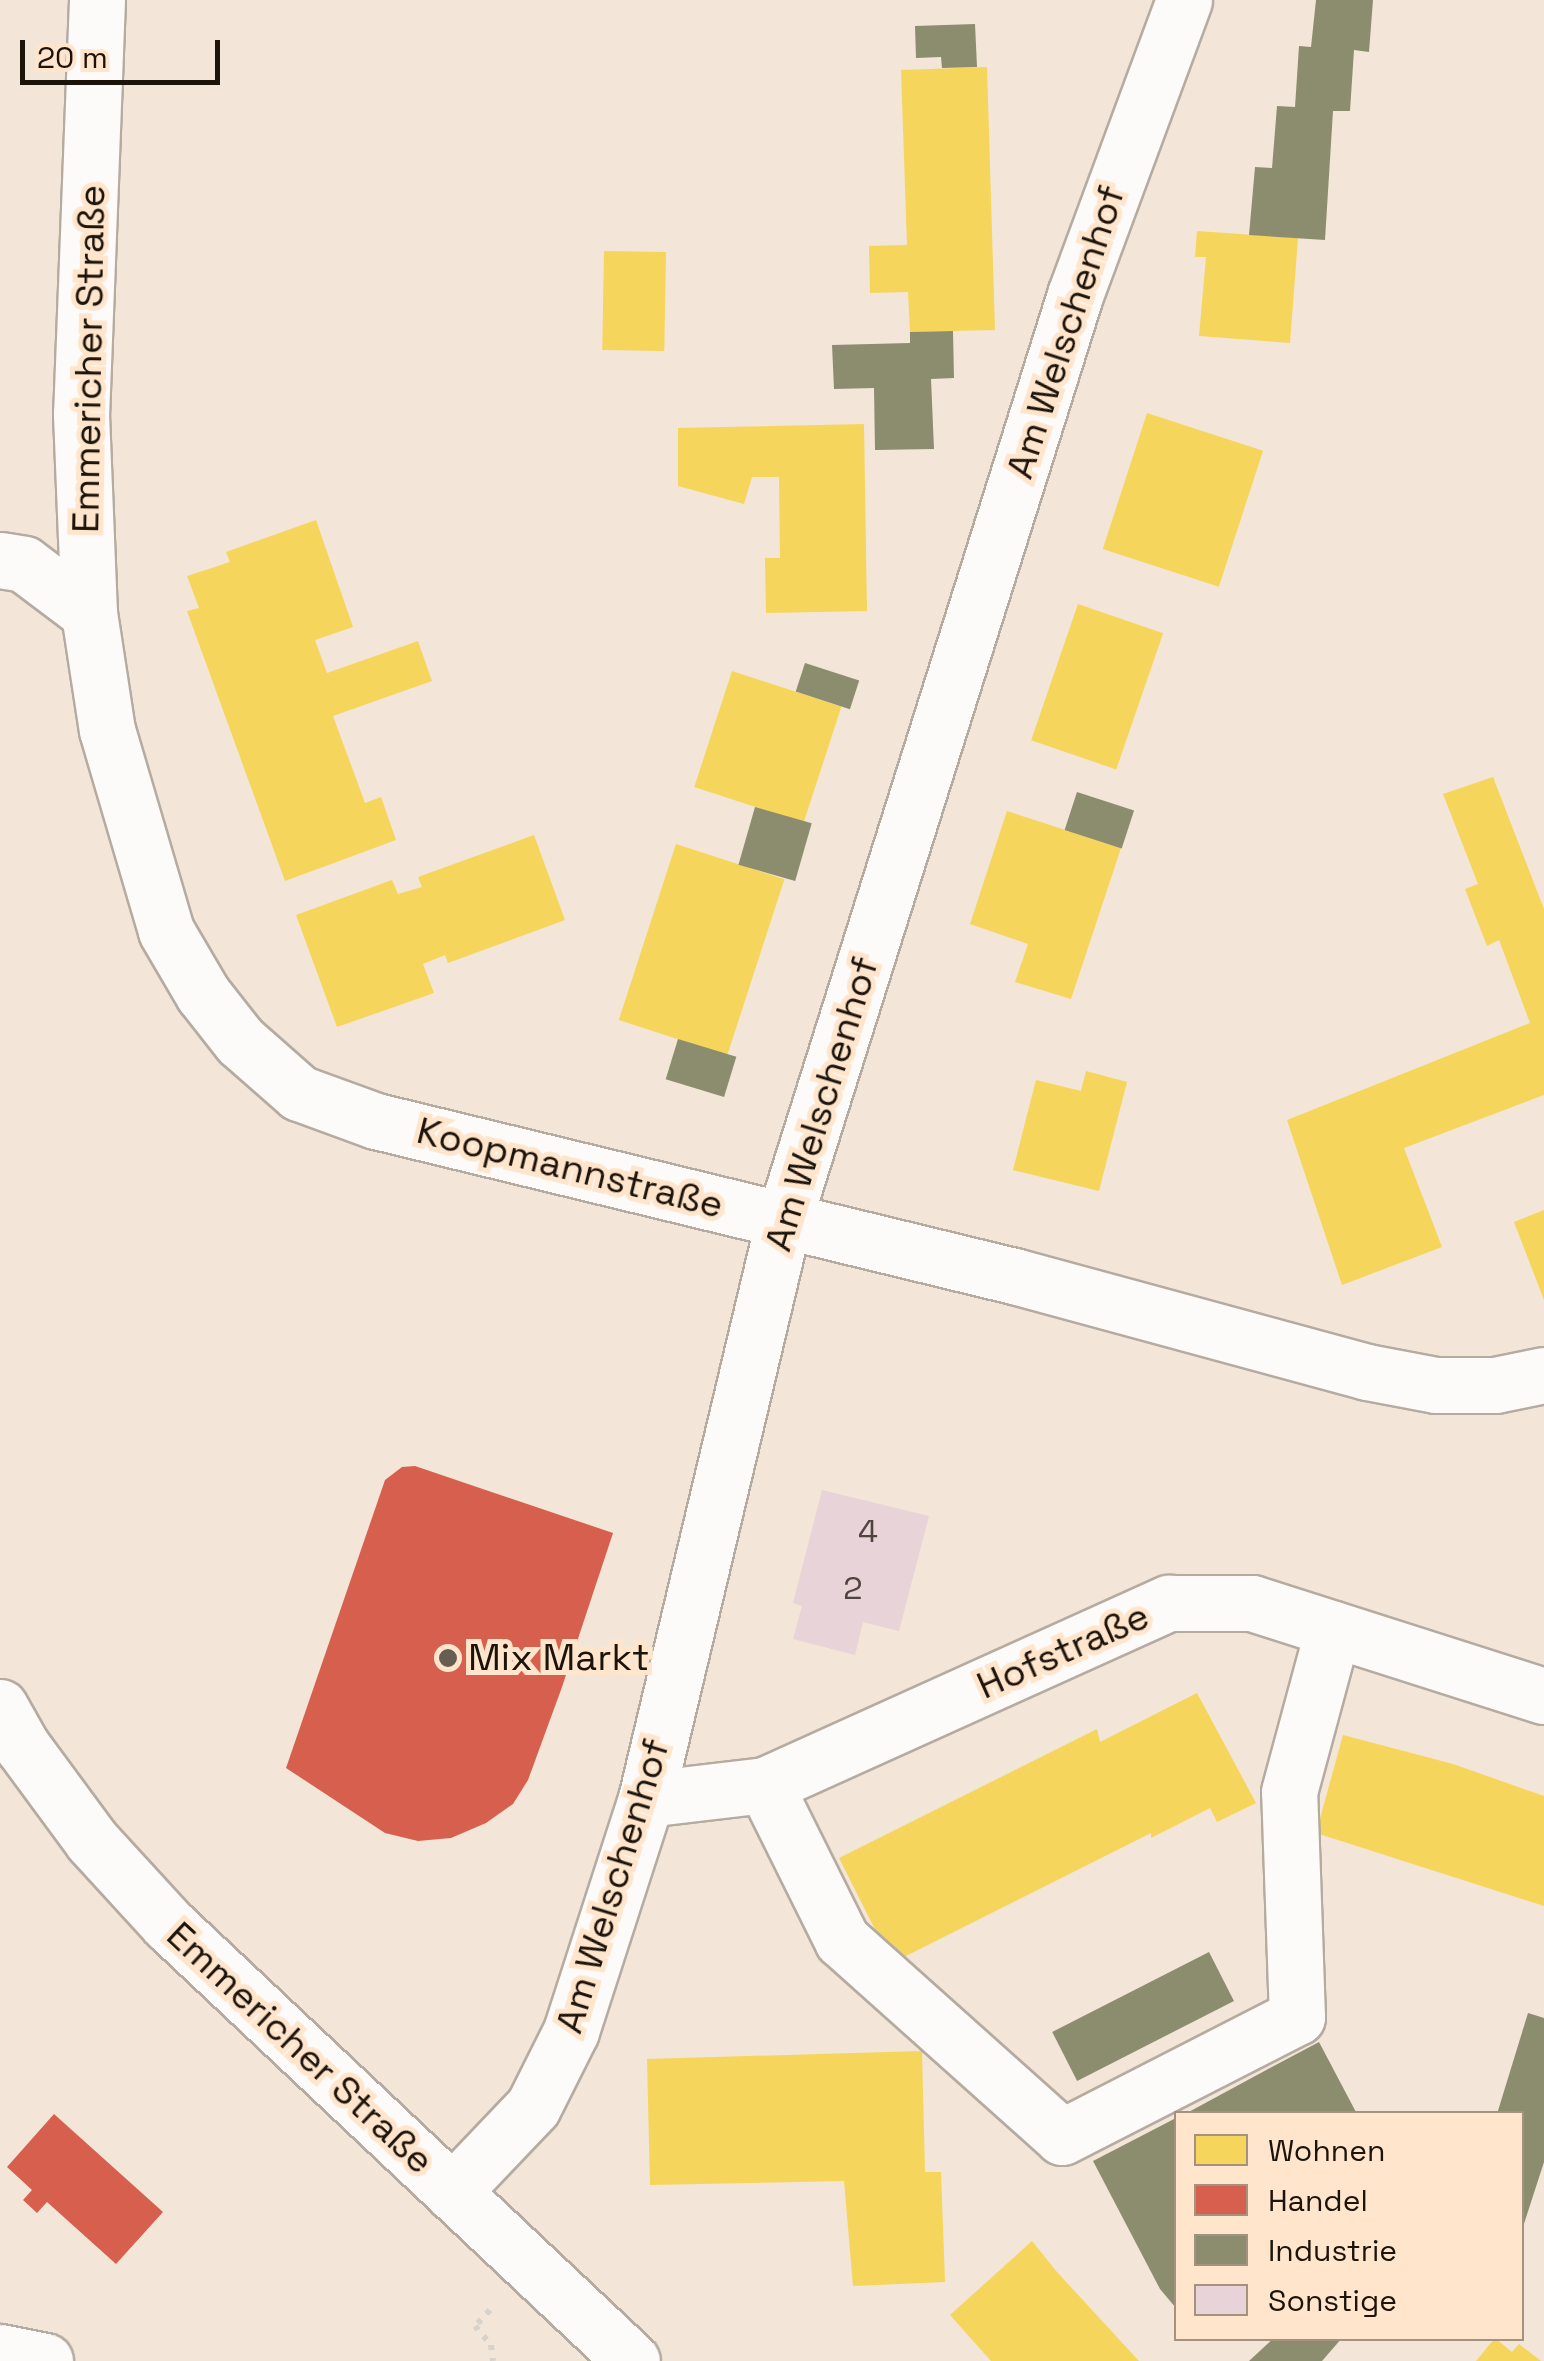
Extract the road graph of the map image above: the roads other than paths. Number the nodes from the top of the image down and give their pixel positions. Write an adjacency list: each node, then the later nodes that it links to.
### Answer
1 (97, 0): 4 (street, Emmericher Straße)
2 (1184, 0): 5 (street, Am Welschenhof)
3 (0, 560): 4 (street, Emmericher Straße)
4 (89, 613): 5 (street, Koopmannstraße)
5 (784, 1220): 6 (street, Koopmannstraße); 11 (street, Am Welschenhof)
6 (1544, 1376)
7 (1333, 1629): 8 (street, Hofstraße); 10 (street, Hofstraße); 10 (street)
8 (1544, 1696)
9 (0, 1708): 12 (street, Emmericher Straße)
10 (765, 1786): 11 (street, Hofstraße)
11 (646, 1799): 12 (street, Am Welschenhof)
12 (452, 2192): 15 (street, Emmericher Straße)
13 (0, 2352): 14 (street)
14 (45, 2361)
15 (632, 2361)

